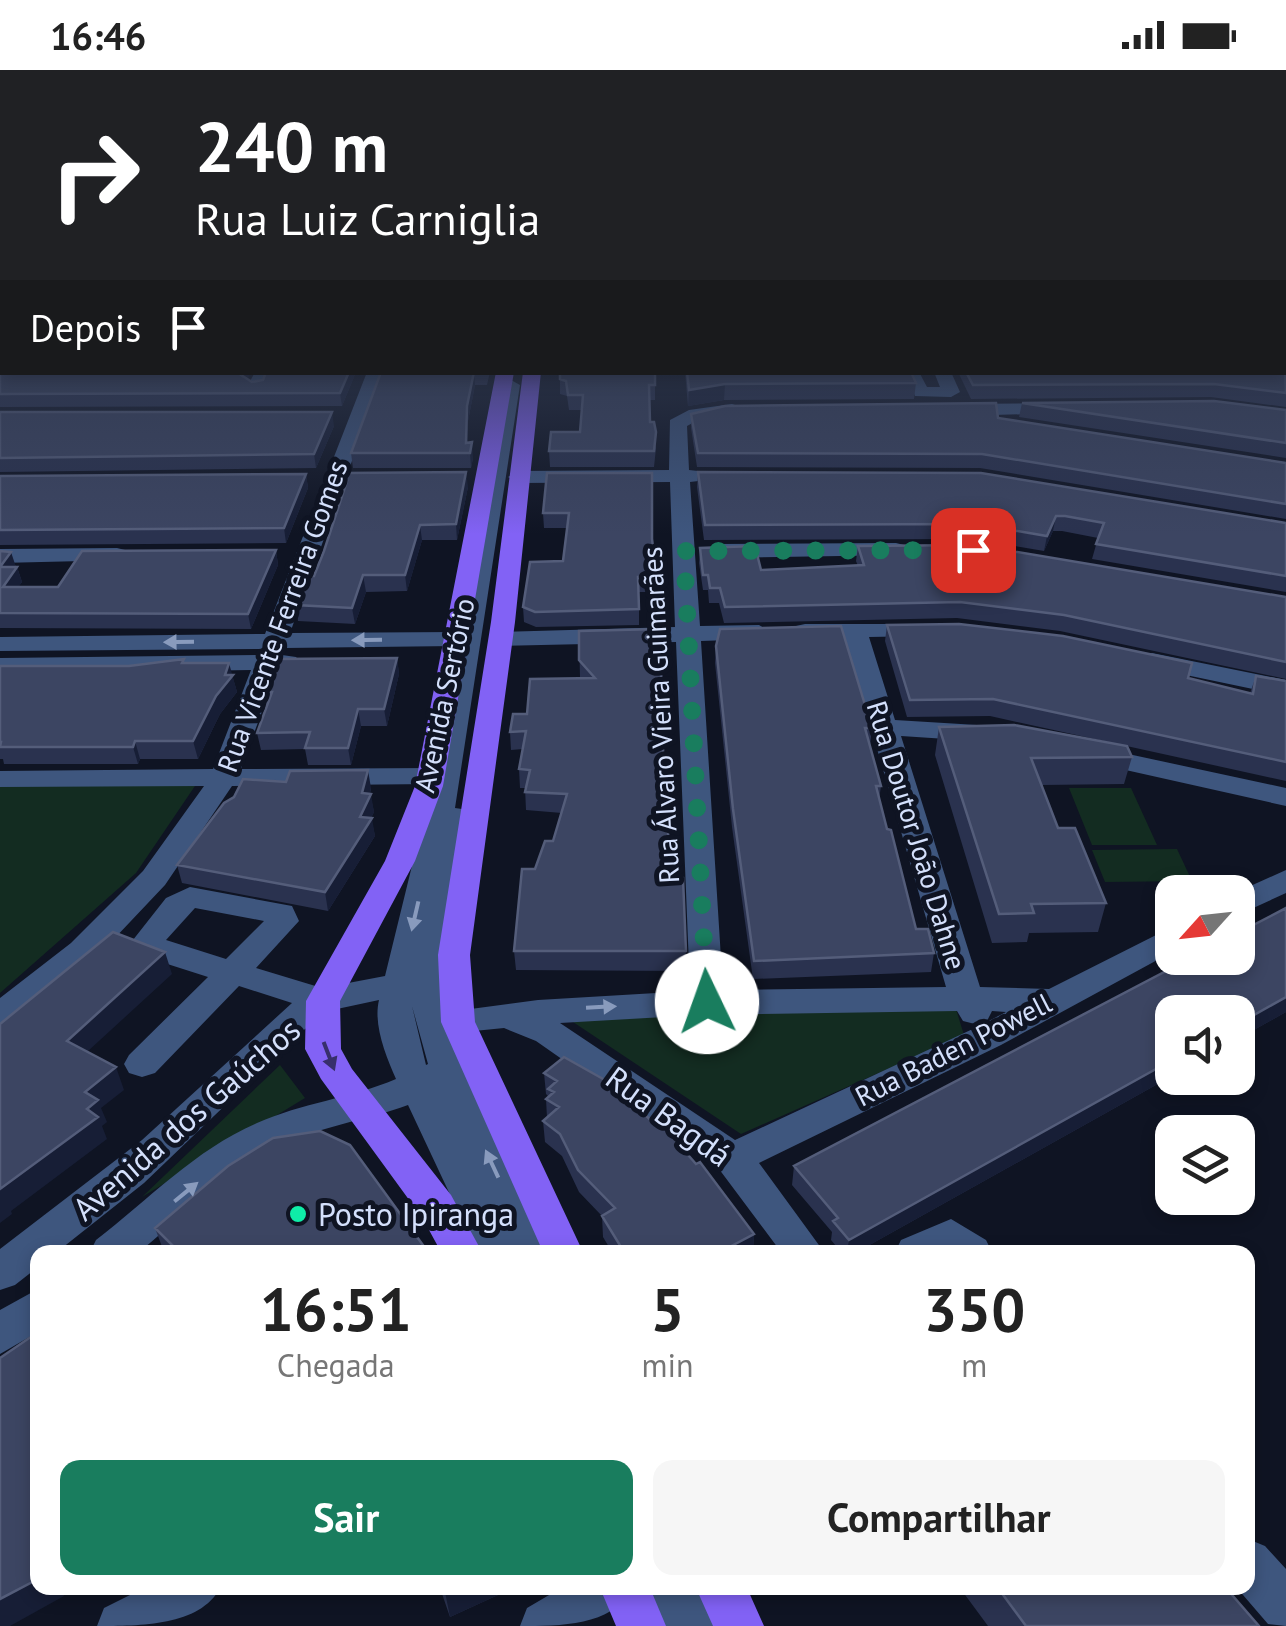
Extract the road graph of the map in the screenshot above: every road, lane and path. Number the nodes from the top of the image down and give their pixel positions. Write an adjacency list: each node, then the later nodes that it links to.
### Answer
1 (365, 389): 24 (street, Rua Vicente Ferreira Gomes)
2 (500, 389): 23 (main road, Avenida Sertório)
3 (510, 389): 38 (street, one-way to 38)
4 (520, 389): 38 (street)
5 (530, 389): 13 (main road, Avenida Sertório)
6 (920, 389): 7 (street)
7 (949, 389)
8 (1086, 408): 9 (street)
9 (1050, 409): 9 (street)
10 (760, 410): 11 (street, Rua Álvaro Vieira Guimarães)
11 (680, 476): 12 (street); 13 (street); 15 (street, Rua Álvaro Vieira Guimarães)
12 (718, 476)
13 (518, 477): 21 (main road, Avenida Sertório)
14 (915, 550): 15 (street)
15 (684, 551): 20 (street, Rua Álvaro Vieira Guimarães)
16 (136, 555): 17 (street)
17 (0, 556)
18 (957, 629): 19 (street)
19 (855, 630): 20 (street); 28 (street, Rua Doutor João Dahne)
20 (689, 633): 21 (street); 42 (street, Rua Álvaro Vieira Guimarães)
21 (500, 639): 45 (main road, Avenida Sertório)
22 (0, 644): 24 (street, one-way to 22)
23 (456, 650): 24 (street); 31 (main road, Avenida Sertório)
24 (272, 652): 26 (street); 33 (street, Rua Vicente Ferreira Gomes)
25 (1118, 654): 27 (street)
26 (0, 666)
27 (1286, 688)
28 (885, 727): 29 (street); 39 (street, Rua Doutor João Dahne)
29 (1010, 737)
30 (1056, 746): 34 (street)
31 (431, 776): 33 (street); 40 (main road, Avenida Sertório)
32 (0, 779): 33 (street)
33 (223, 779): 44 (street, Rua Vicente Ferreira Gomes)
34 (1286, 797)
35 (1286, 880): 36 (street)
36 (1255, 896)
37 (1155, 947): 41 (street, Rua Baden Powell)
38 (411, 989): 40 (street); 45 (street); 48 (street)
39 (966, 997): 41 (street); 42 (street); 46 (street, Rua Doutor João Dahne)
40 (322, 1001): 47 (street); 49 (main road, one-way to 49); 51 (street, Avenida dos Gaúchos)
41 (1049, 1001): 46 (street, Rua Baden Powell)
42 (707, 1002): 43 (street, one-way to 42)
43 (504, 1015): 45 (street); 50 (street, Rua Bagdá)
44 (0, 1016)
45 (458, 1022): 48 (street); 57 (main road, Avenida Sertório)
46 (989, 1036): 50 (street, Rua Baden Powell)
47 (142, 1064)
48 (431, 1074): 49 (street, Avenida dos Gaúchos); 55 (street); 56 (street, one-way to 48)
49 (358, 1104): 52 (street, Avenida dos Gaúchos, one-way to 49); 54 (main road)
50 (733, 1158): 58 (street, Rua Bagdá)
51 (96, 1201): 52 (street); 53 (street, Avenida dos Gaúchos)
52 (124, 1242)
53 (37, 1245)
54 (458, 1245)
55 (495, 1245)
56 (528, 1245)
57 (560, 1245)
58 (799, 1245)
59 (30, 1250): 60 (street, Avenida dos Gaúchos)
60 (0, 1272)
61 (30, 1313): 62 (street)
62 (0, 1335)
63 (1255, 1570): 70 (street)
64 (182, 1595): 71 (street)
65 (596, 1595): 72 (street)
66 (627, 1595): 73 (main road)
67 (658, 1595): 74 (street)
68 (690, 1595): 75 (street)
69 (724, 1595): 76 (main road)
70 (1286, 1606)
71 (122, 1626)
72 (545, 1626)
73 (641, 1626)
74 (672, 1626)
75 (704, 1626)
76 (739, 1626)

